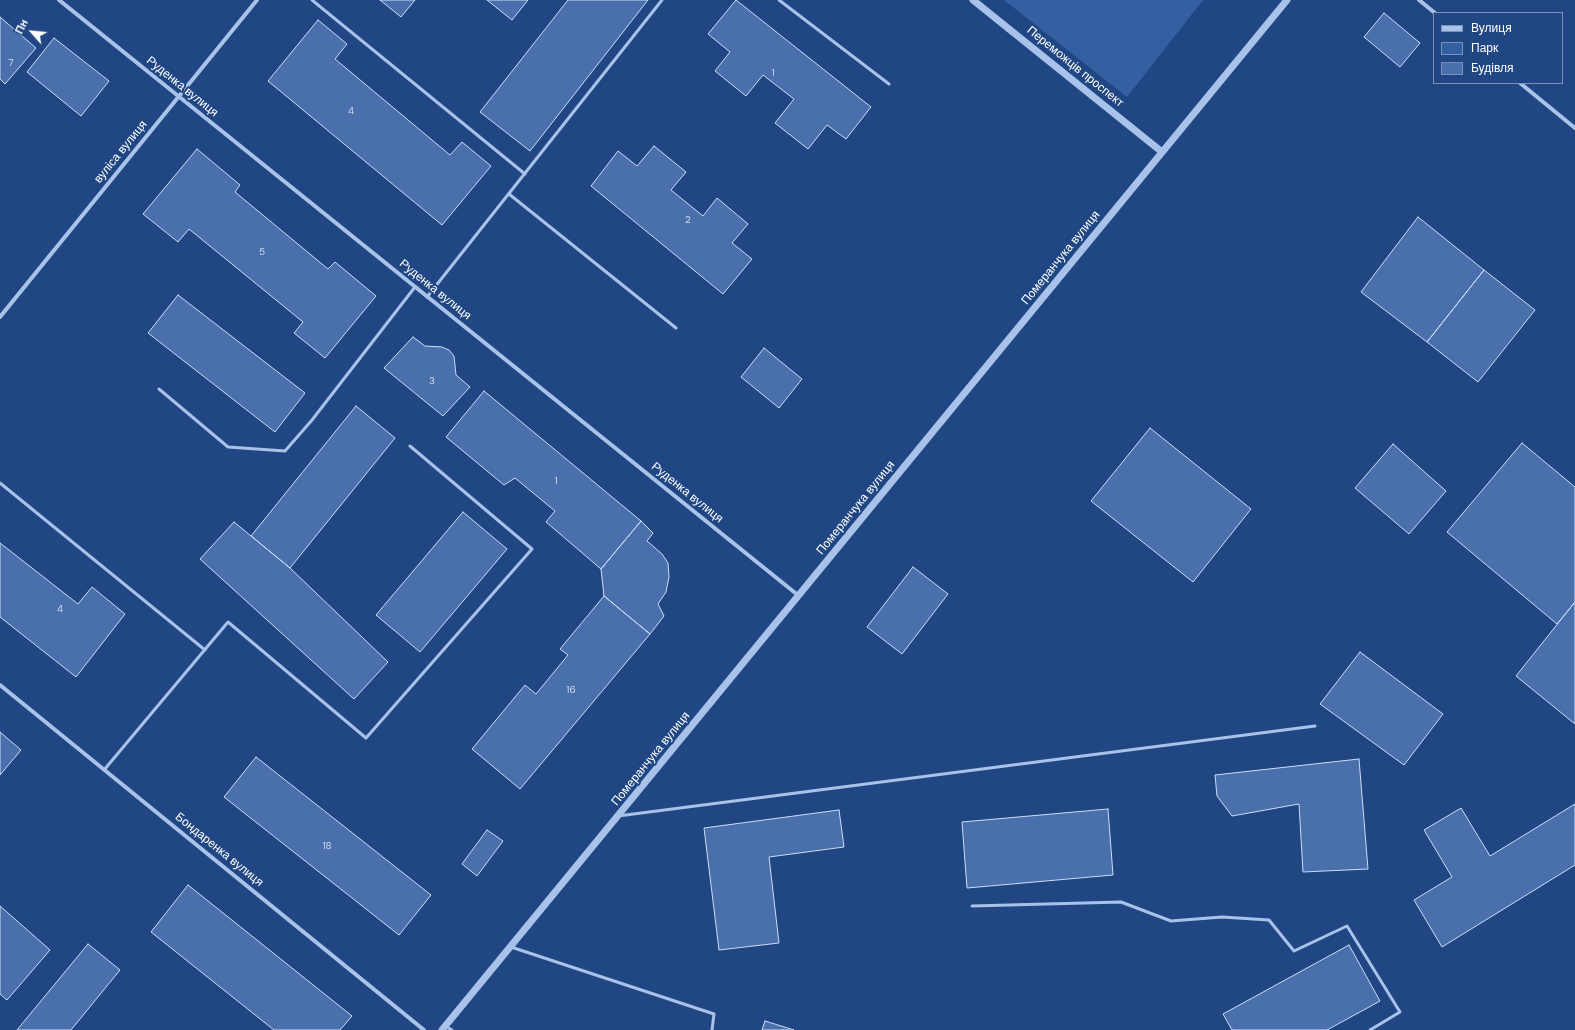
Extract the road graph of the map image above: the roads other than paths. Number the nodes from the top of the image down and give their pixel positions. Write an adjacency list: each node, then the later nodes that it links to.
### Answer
1 (59, 0): 12 (street, Руденка вулиця)
2 (257, 0): 12 (street, вуліса вулиця)
3 (312, 0): 15 (lane)
4 (662, 0): 15 (lane)
5 (779, 0): 10 (lane)
6 (974, 0): 14 (street, Переможців проспект)
7 (1287, 0): 14 (street, Померанчука вулиця)
8 (1419, 0): 9 (street)
9 (1434, 12)
10 (889, 84)
11 (1521, 84): 13 (street)
12 (179, 97): 17 (street, Руденка вулиця); 19 (street, вуліса вулиця)
13 (1575, 128)
14 (1162, 152): 24 (street, Померанчука вулиця)
15 (525, 174): 16 (lane)
16 (509, 194): 18 (lane); 20 (lane)
17 (415, 287): 18 (street, Руденка вулиця); 21 (lane)
18 (428, 297): 24 (street, Руденка вулиця)
19 (0, 317)
20 (676, 328)
21 (159, 389)
22 (410, 446): 25 (lane)
23 (0, 482): 25 (lane)
24 (799, 596): 29 (street, Померанчука вулиця)
25 (204, 650): 28 (lane)
26 (0, 685): 28 (street, Бондаренка вулиця)
27 (1315, 726): 29 (lane)
28 (104, 770): 33 (street, Бондаренка вулиця)
29 (618, 816): 31 (street, Померанчука вулиця)
30 (972, 906): 35 (lane)
31 (510, 947): 32 (street, Померанчука вулиця); 34 (lane)
32 (446, 1029)
33 (424, 1030)
34 (712, 1030)
35 (1370, 1030)

